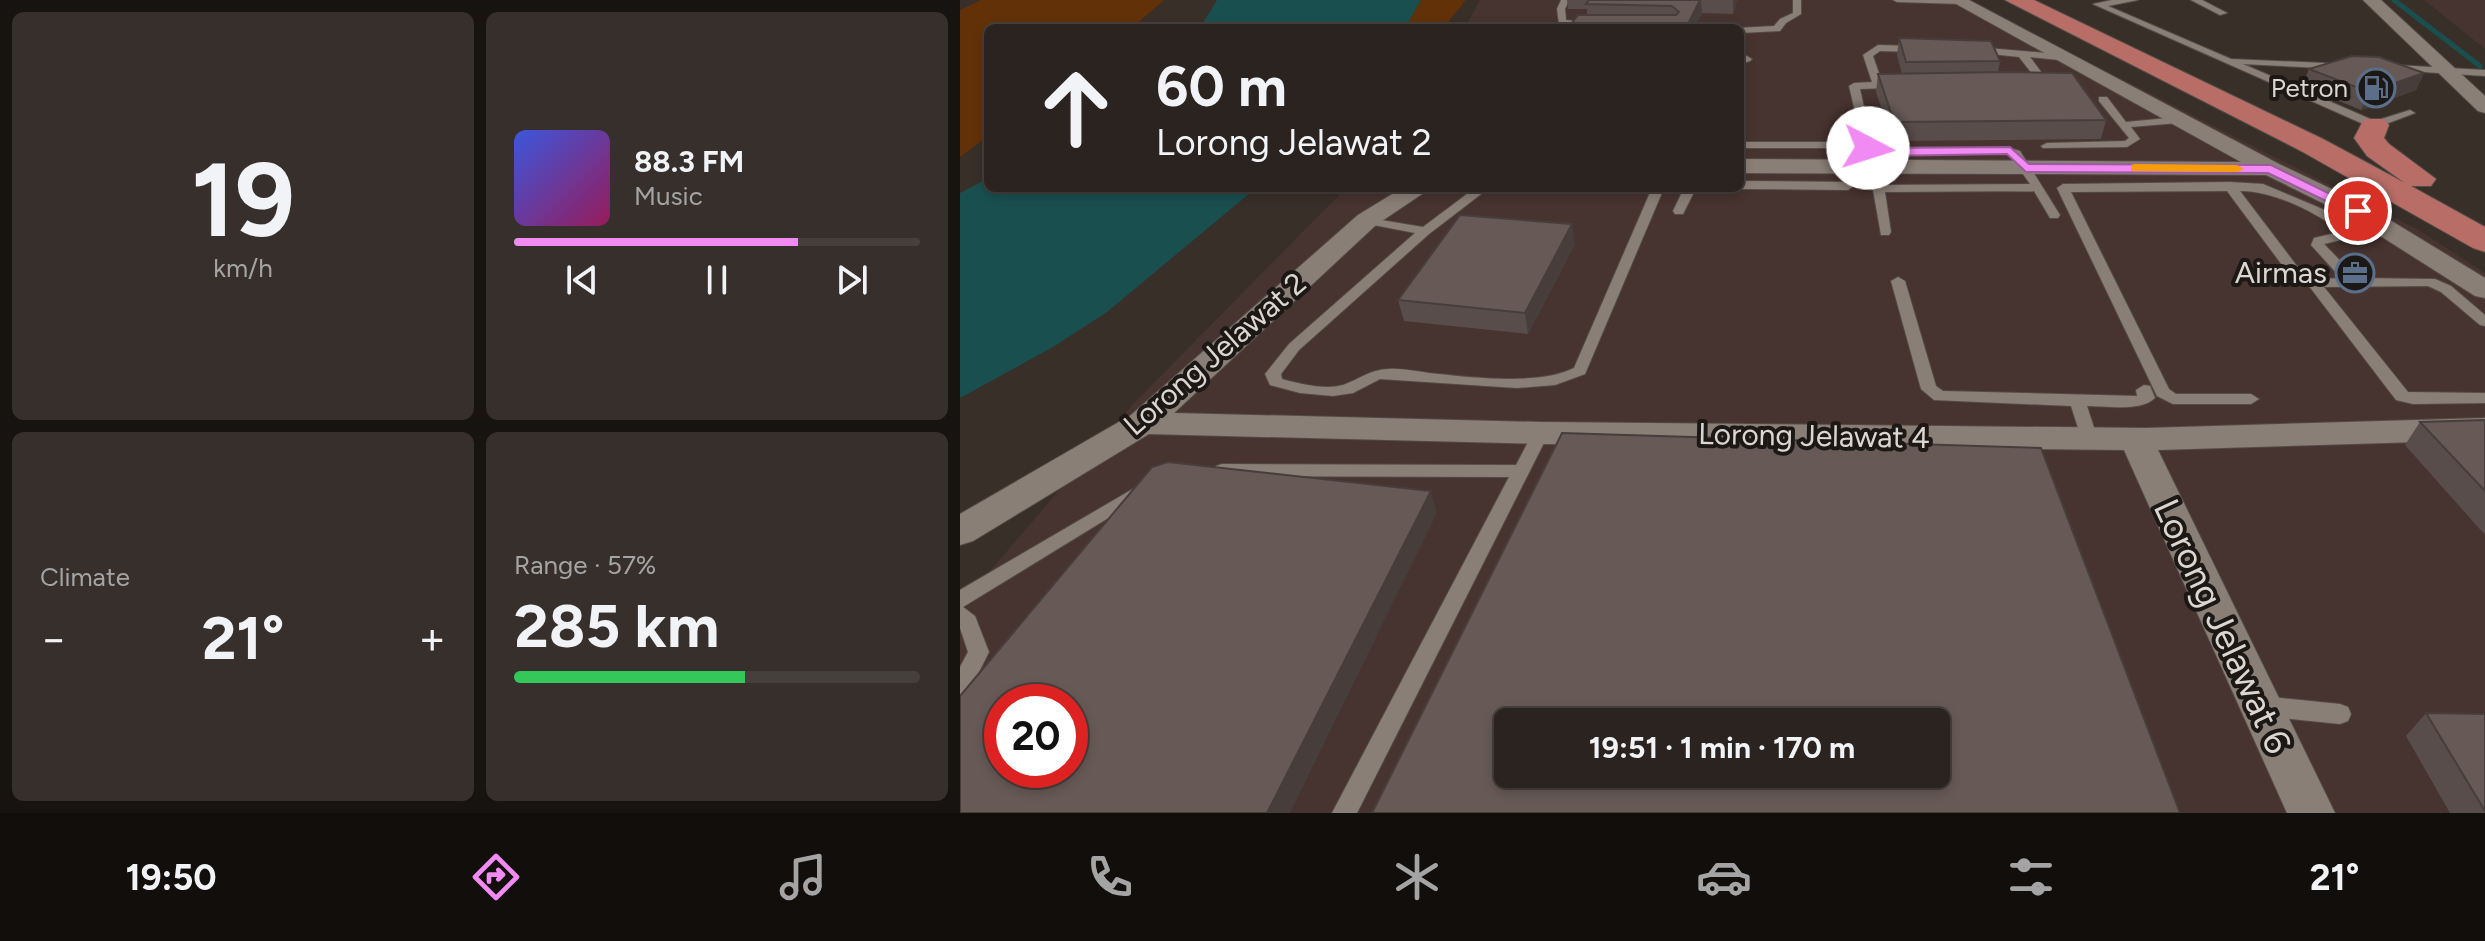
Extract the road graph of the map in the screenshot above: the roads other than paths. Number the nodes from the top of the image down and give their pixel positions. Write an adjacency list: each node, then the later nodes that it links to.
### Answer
1 (1565, 0): 13 (lane)
2 (1797, 0): 14 (lane)
3 (1897, 0): 10 (lane)
4 (1988, 0): 18 (highway)
5 (2016, 0): 47 (highway)
6 (2045, 0): 47 (highway)
7 (2134, 0): 11 (lane)
8 (2195, 0): 12 (lane)
9 (2371, 0): 22 (street)
10 (1958, 1): 18 (street)
11 (2097, 2): 17 (lane); 17 (lane)
12 (2223, 13)
13 (1564, 24)
14 (1744, 30)
15 (1925, 49): 26 (lane)
16 (1956, 49): 19 (lane)
17 (2200, 50): 20 (lane)
18 (2074, 51): 19 (lane); 31 (street); 47 (highway)
19 (2023, 55): 25 (lane)
20 (2224, 61): 24 (lane); 24 (lane)
21 (2385, 70): 22 (lane)
22 (2445, 73): 23 (lane); 29 (street)
23 (2485, 73)
24 (2275, 83): 33 (lane)
25 (2025, 84)
26 (1878, 85): 27 (lane); 39 (lane)
27 (1899, 85)
28 (2103, 99): 32 (lane)
29 (2485, 107)
30 (2410, 113): 33 (lane)
31 (2178, 120): 32 (lane); 38 (street)
32 (2123, 125): 36 (lane)
33 (2374, 125): 47 (highway)
34 (1744, 145): 35 (lane)
35 (1849, 145)
36 (2047, 146)
37 (1744, 166): 39 (street)
38 (2271, 169): 39 (street); 49 (street)
39 (2032, 178): 50 (lane); 55 (lane)
40 (1744, 185): 41 (lane)
41 (1848, 186)
42 (2230, 186): 51 (lane); 57 (lane); 64 (lane)
43 (1412, 192): 53 (street, Lorong Jelawat 2)
44 (1478, 192): 54 (lane)
45 (1656, 192): 54 (lane)
46 (1688, 192): 48 (lane)
47 (2426, 196): 52 (highway); 56 (highway)
48 (1679, 211)
49 (2358, 211): 51 (lane); 60 (street)
50 (2054, 215)
51 (2331, 217): 59 (lane)
52 (2485, 218)
53 (1367, 220): 54 (lane); 66 (street, Lorong Jelawat 2)
54 (1425, 231)
55 (1885, 232)
56 (2485, 241)
57 (2296, 274)
58 (1898, 281): 65 (lane)
59 (2352, 281): 61 (lane); 63 (lane)
60 (2485, 290)
61 (2485, 322)
62 (2144, 390): 65 (lane)
63 (2485, 398)
64 (2251, 399)
65 (2077, 401): 69 (lane)
66 (1143, 423): 68 (street, Lorong Jelawat 4); 74 (street, Lorong Jelawat 2)
67 (2485, 429): 70 (street, Lorong Jelawat 4)
68 (1541, 433): 69 (street, Lorong Jelawat 4); 72 (lane)
69 (2089, 437): 70 (street, Lorong Jelawat 4)
70 (2136, 439): 78 (street, Lorong Jelawat 6)
71 (1208, 470): 72 (lane)
72 (1521, 471): 80 (lane)
73 (1161, 481): 75 (lane)
74 (960, 531)
75 (960, 600)
76 (960, 614): 77 (lane)
77 (960, 687)
78 (2261, 706): 79 (lane); 81 (street, Lorong Jelawat 6)
79 (2340, 714)
80 (1344, 813)
81 (2311, 813)

